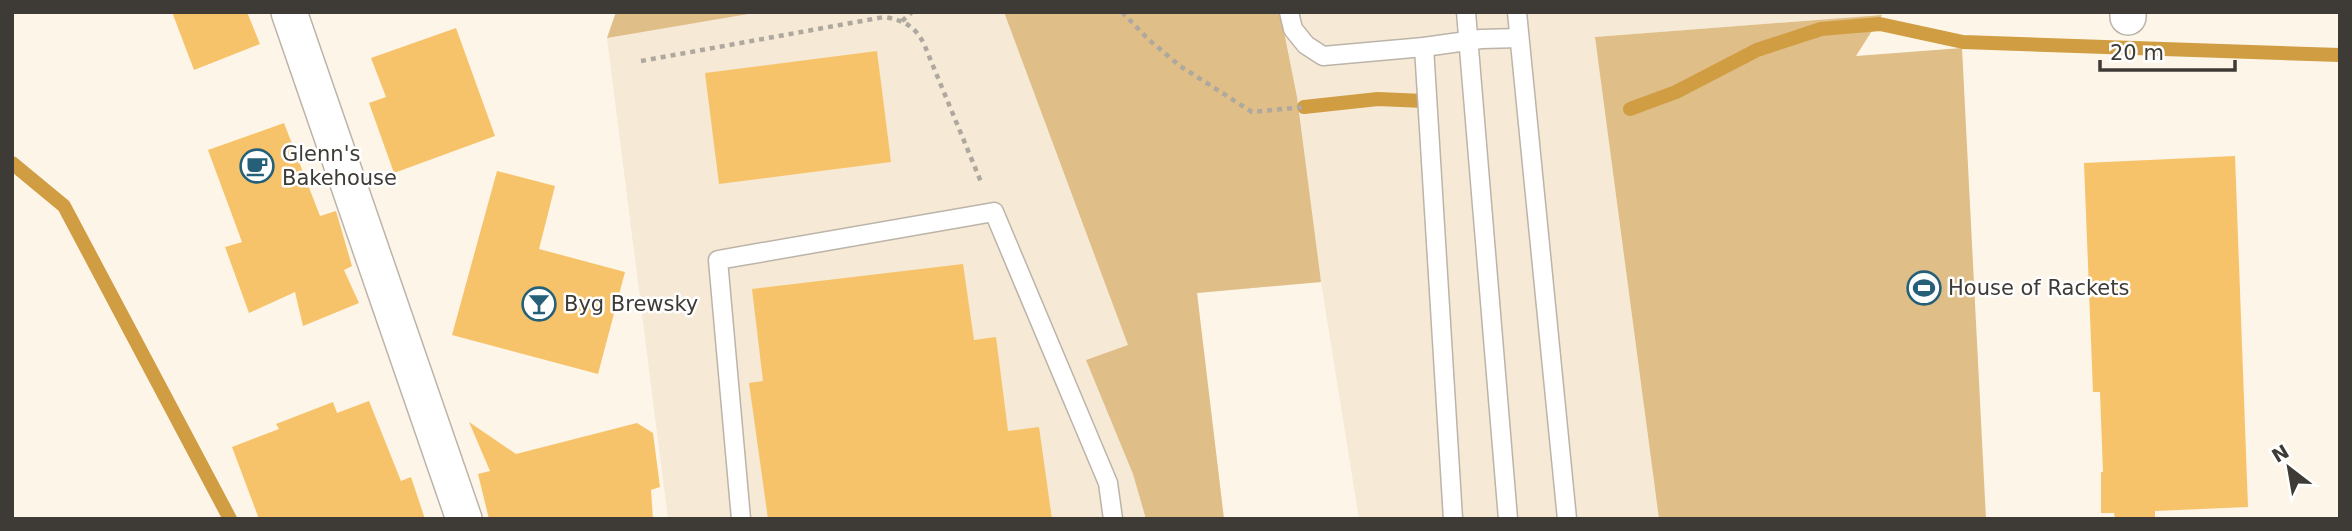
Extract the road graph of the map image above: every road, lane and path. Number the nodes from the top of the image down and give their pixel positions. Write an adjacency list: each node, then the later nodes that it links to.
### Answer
1 (289, 12): 14 (street)
2 (912, 12): 7 (path)
3 (1122, 12): 12 (path)
4 (1289, 12): 10 (lane)
5 (1466, 12): 9 (lane)
6 (1517, 12): 8 (lane)
7 (902, 21): 11 (path); 13 (path)
8 (1518, 38): 9 (lane); 19 (lane)
9 (1467, 41): 10 (lane); 18 (lane)
10 (1424, 47): 17 (lane)
11 (641, 61)
12 (1304, 107)
13 (994, 212): 15 (lane); 16 (lane)
14 (464, 519)
15 (741, 519)
16 (1113, 519)
17 (1453, 519)
18 (1508, 519)
19 (1567, 519)

